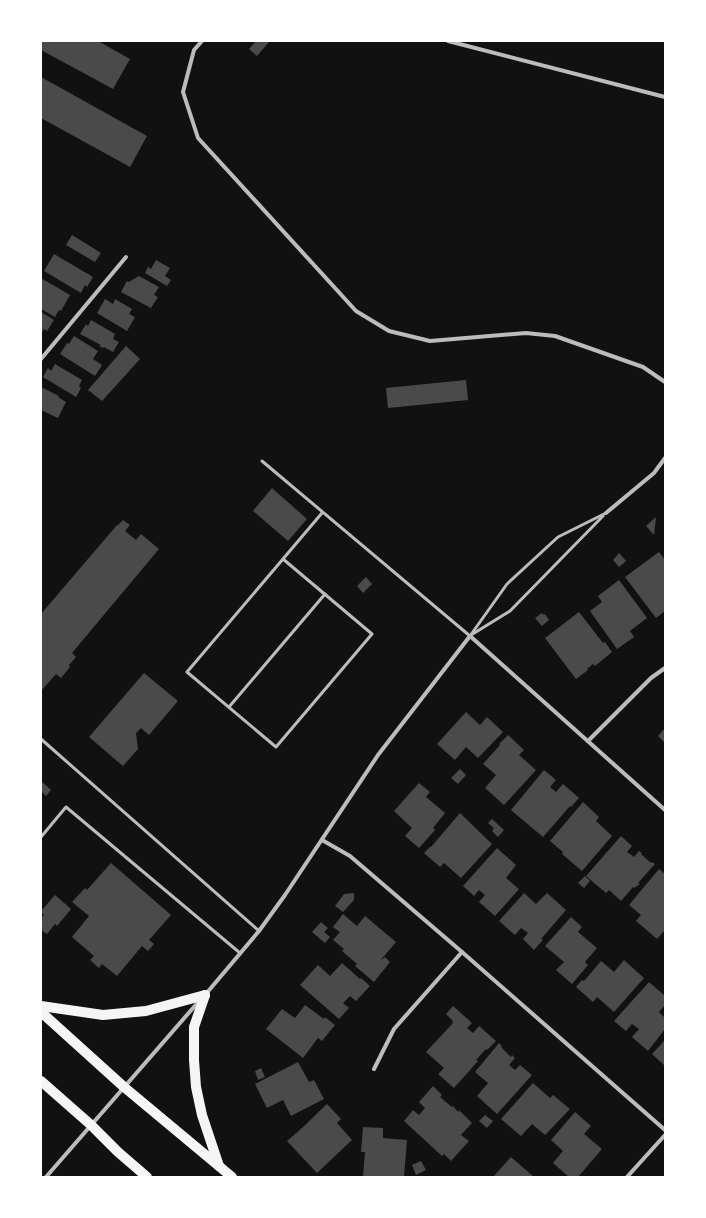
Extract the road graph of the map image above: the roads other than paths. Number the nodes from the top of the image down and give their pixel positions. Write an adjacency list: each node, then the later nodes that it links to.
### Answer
1 (202, 41): 6 (street)
2 (448, 41): 3 (street)
3 (665, 97)
4 (126, 257): 5 (street)
5 (41, 359)
6 (665, 382)
7 (665, 458): 10 (street)
8 (262, 461): 9 (lane)
9 (322, 513): 11 (lane); 13 (lane)
10 (606, 513): 13 (lane); 13 (lane)
11 (283, 559): 12 (lane); 15 (lane)
12 (325, 594): 15 (lane); 15 (lane)
13 (470, 636): 17 (street); 20 (street)
14 (665, 668): 17 (street)
15 (229, 707)
16 (41, 739): 21 (lane)
17 (588, 741): 18 (street)
18 (665, 810)
19 (41, 837): 23 (lane)
20 (322, 840): 21 (street); 22 (street)
21 (259, 931): 23 (street)
22 (462, 952): 27 (street); 31 (street)
23 (240, 953): 24 (street)
24 (205, 995): 25 (main road); 29 (street); 33 (main road)
25 (41, 1006)
26 (41, 1012): 29 (main road)
27 (374, 1070)
28 (41, 1081): 30 (main road)
29 (124, 1087): 30 (street); 33 (main road)
30 (91, 1125): 34 (street); 35 (main road)
31 (665, 1130)
32 (665, 1135): 37 (street)
33 (219, 1166): 36 (main road)
34 (46, 1177)
35 (147, 1177)
36 (232, 1177)
37 (627, 1177)

